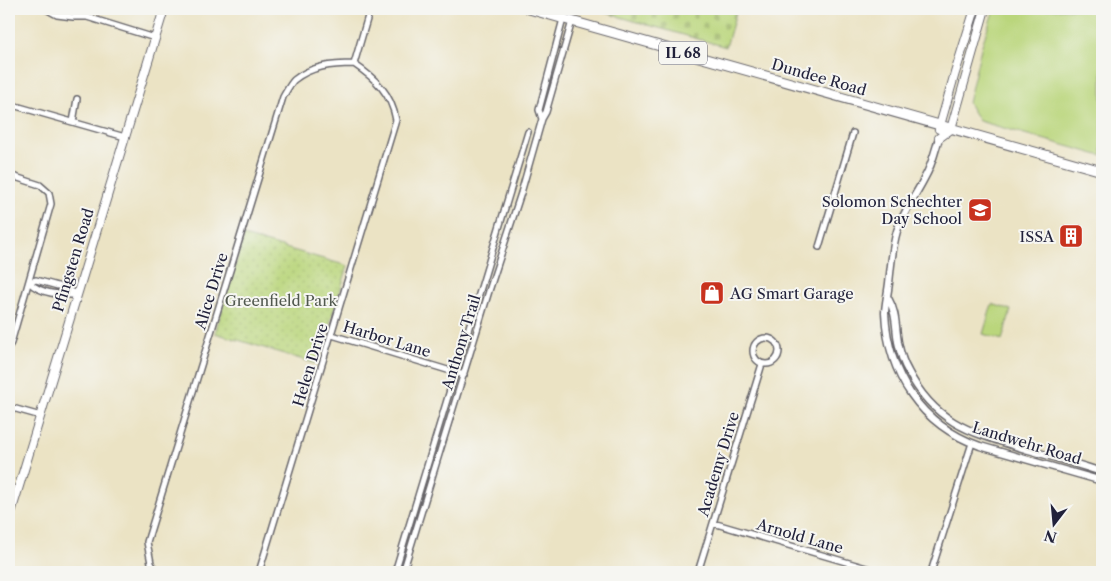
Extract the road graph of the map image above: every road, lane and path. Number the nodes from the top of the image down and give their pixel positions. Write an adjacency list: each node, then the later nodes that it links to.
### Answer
1 (46, 9): 8 (street)
2 (164, 9): 8 (main road, Pfingsten Road)
3 (370, 9): 9 (street)
4 (530, 9): 7 (main road, Dundee Road / IL 68)
5 (975, 9): 14 (main road, Landwehr Road)
6 (985, 9): 15 (main road)
7 (567, 20): 12 (street, Anthony Trail); 12 (street, Anthony Trail); 14 (main road, Dundee Road / IL 68)
8 (155, 38): 18 (main road, Pfingsten Road)
9 (354, 64): 28 (street, Helen Drive); 40 (street, Alice Drive)
10 (77, 99): 13 (street)
11 (9, 104): 13 (street)
12 (542, 119): 23 (street, Anthony Trail)
13 (73, 122): 18 (street)
14 (940, 126): 15 (main road, Dundee Road / IL 68); 19 (main road, Landwehr Road)
15 (950, 129): 19 (main road); 20 (main road, Dundee Road / IL 68)
16 (528, 132): 22 (street, Anthony Trail)
17 (853, 133): 24 (street)
18 (125, 137): 26 (main road, Pfingsten Road)
19 (939, 138): 27 (street, Landwehr Road)
20 (1102, 171)
21 (9, 175): 25 (street)
22 (511, 189): 23 (street); 31 (street, Anthony Trail)
23 (521, 193): 32 (street, Anthony Trail)
24 (819, 247)
25 (29, 282): 26 (street); 29 (street)
26 (77, 295): 34 (main road, Pfingsten Road)
27 (888, 298): 35 (street, Landwehr Road); 36 (street, Landwehr Road)
28 (332, 335): 31 (street, Harbor Lane); 41 (street, Helen Drive)
29 (9, 346)
30 (762, 364): 30 (street); 39 (street, Academy Drive)
31 (455, 372): 32 (street, Harbor Lane); 42 (street, Anthony Trail)
32 (464, 375): 43 (street, Anthony Trail)
33 (9, 406): 34 (street)
34 (41, 416): 38 (main road, Pfingsten Road)
35 (972, 443): 37 (street, Landwehr Road); 46 (street)
36 (1102, 472)
37 (1102, 481)
38 (9, 519)
39 (713, 523): 44 (street, Academy Drive); 45 (street, Arnold Lane)
40 (156, 572)
41 (259, 572)
42 (395, 572)
43 (404, 572)
44 (698, 572)
45 (880, 572)
46 (931, 572)

